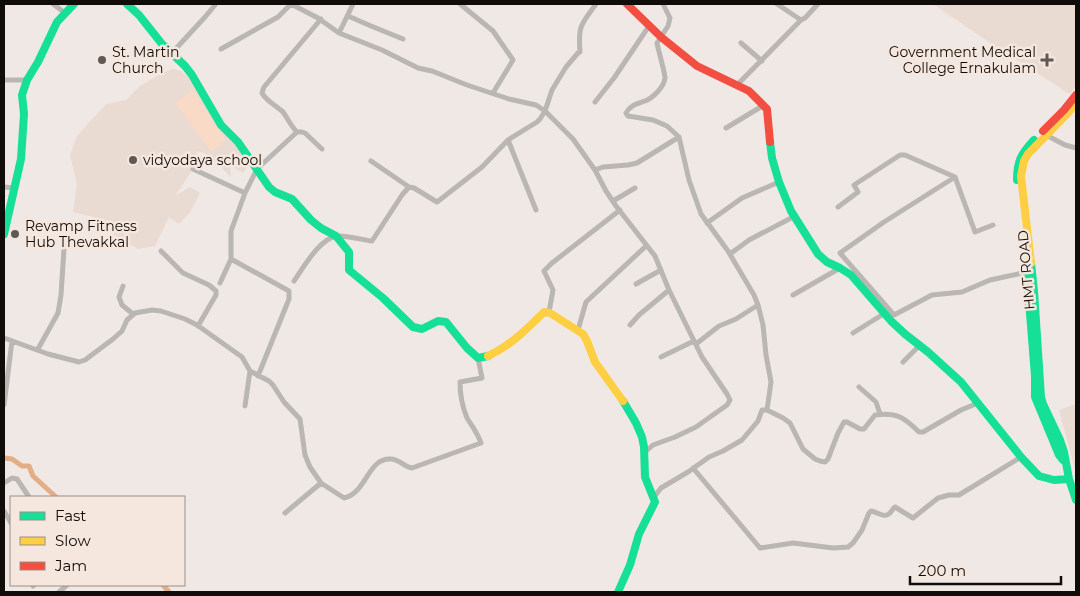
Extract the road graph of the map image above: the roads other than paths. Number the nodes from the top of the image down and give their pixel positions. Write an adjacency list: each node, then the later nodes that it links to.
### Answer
1 (53, 4): 13 (street)
2 (74, 4): 13 (main road)
3 (127, 4): 23 (main road)
4 (214, 4): 23 (street)
5 (291, 4): 15 (street); 22 (street)
6 (353, 4): 14 (street)
7 (460, 4): 28 (street)
8 (596, 4): 33 (street)
9 (627, 4): 17 (main road)
10 (663, 4): 19 (street)
11 (776, 4): 16 (street)
12 (818, 4): 16 (street)
13 (65, 13): 26 (main road)
14 (348, 16): 18 (street); 20 (street)
15 (321, 19): 18 (street); 35 (street)
16 (801, 20): 24 (street)
17 (649, 26): 19 (main road); 30 (street)
18 (339, 33): 28 (street)
19 (661, 37): 27 (main road); 37 (street)
20 (404, 38)
21 (741, 43): 24 (street)
22 (221, 49)
23 (171, 54): 44 (main road)
24 (762, 61): 27 (street)
25 (4, 80): 26 (street)
26 (27, 80): 49 (main road)
27 (738, 85): 32 (main road)
28 (493, 93): 33 (street)
29 (1076, 95): 42 (main road, HMT ROAD)
30 (596, 102)
31 (1076, 103): 36 (main road)
32 (764, 105): 34 (street); 47 (main road)
33 (545, 111): 38 (street); 45 (street)
34 (726, 128)
35 (297, 132): 39 (street); 44 (street)
36 (1046, 135): 40 (street); 42 (main road)
37 (679, 137): 45 (street); 58 (street)
38 (508, 140): 50 (street); 55 (street)
39 (322, 148)
40 (1076, 148)
41 (371, 161): 50 (street)
42 (1020, 166): 69 (main road, HMT ROAD); 102 (main road, HMT ROAD)
43 (193, 169): 52 (street)
44 (257, 169): 52 (street); 61 (main road)
45 (595, 170): 53 (street)
46 (955, 177): 54 (street); 59 (street); 69 (street)
47 (779, 182): 57 (main road); 58 (street)
48 (4, 187): 49 (street)
49 (14, 188): 60 (main road)
50 (409, 188): 61 (street)
51 (635, 188): 53 (street)
52 (245, 193): 66 (street)
53 (613, 201): 56 (street)
54 (838, 207)
55 (536, 210)
56 (620, 210): 62 (street); 77 (street)
57 (795, 216): 65 (street); 67 (main road)
58 (707, 223): 65 (street)
59 (993, 226)
60 (4, 234)
61 (336, 236): 70 (street); 89 (main road)
62 (646, 246): 68 (street); 82 (street)
63 (64, 249): 88 (street)
64 (161, 251): 81 (street)
65 (730, 254): 76 (street)
66 (231, 259): 71 (street); 93 (street)
67 (840, 268): 75 (street); 78 (main road)
68 (661, 270): 72 (street); 74 (street)
69 (1027, 272): 102 (main road, HMT ROAD)
70 (294, 281)
71 (220, 283)
72 (636, 284)
73 (122, 286): 79 (street)
74 (669, 290): 80 (street); 86 (street)
75 (793, 295)
76 (758, 305): 86 (street); 98 (street)
77 (549, 312): 82 (main road); 89 (main road)
78 (885, 313): 83 (street); 87 (main road)
79 (132, 314): 81 (street); 88 (street)
80 (630, 325)
81 (198, 326): 92 (street)
82 (578, 330): 100 (main road)
83 (853, 333)
84 (4, 338): 85 (street)
85 (12, 341): 88 (street); 96 (street)
86 (695, 343): 90 (street); 100 (street)
87 (920, 345): 91 (street); 95 (main road)
88 (38, 349)
89 (478, 358): 106 (street)
90 (661, 358)
91 (903, 362)
92 (250, 371): 93 (street); 97 (street)
93 (258, 376): 106 (street)
94 (859, 387): 99 (street)
95 (978, 403): 99 (street); 101 (main road)
96 (4, 405)
97 (245, 406)
98 (767, 410): 99 (street); 103 (street)
99 (880, 414)
100 (644, 453): 108 (main road)
101 (1021, 457): 103 (street); 104 (main road)
102 (1065, 462): 104 (main road, HMT ROAD)
103 (693, 468): 108 (street)
104 (1069, 479): 109 (main road, HMT ROAD)
105 (4, 483): 107 (street)
106 (322, 483): 110 (street)
107 (28, 496)
108 (654, 497): 111 (main road)
109 (1076, 500)
110 (285, 513)
111 (618, 592)

